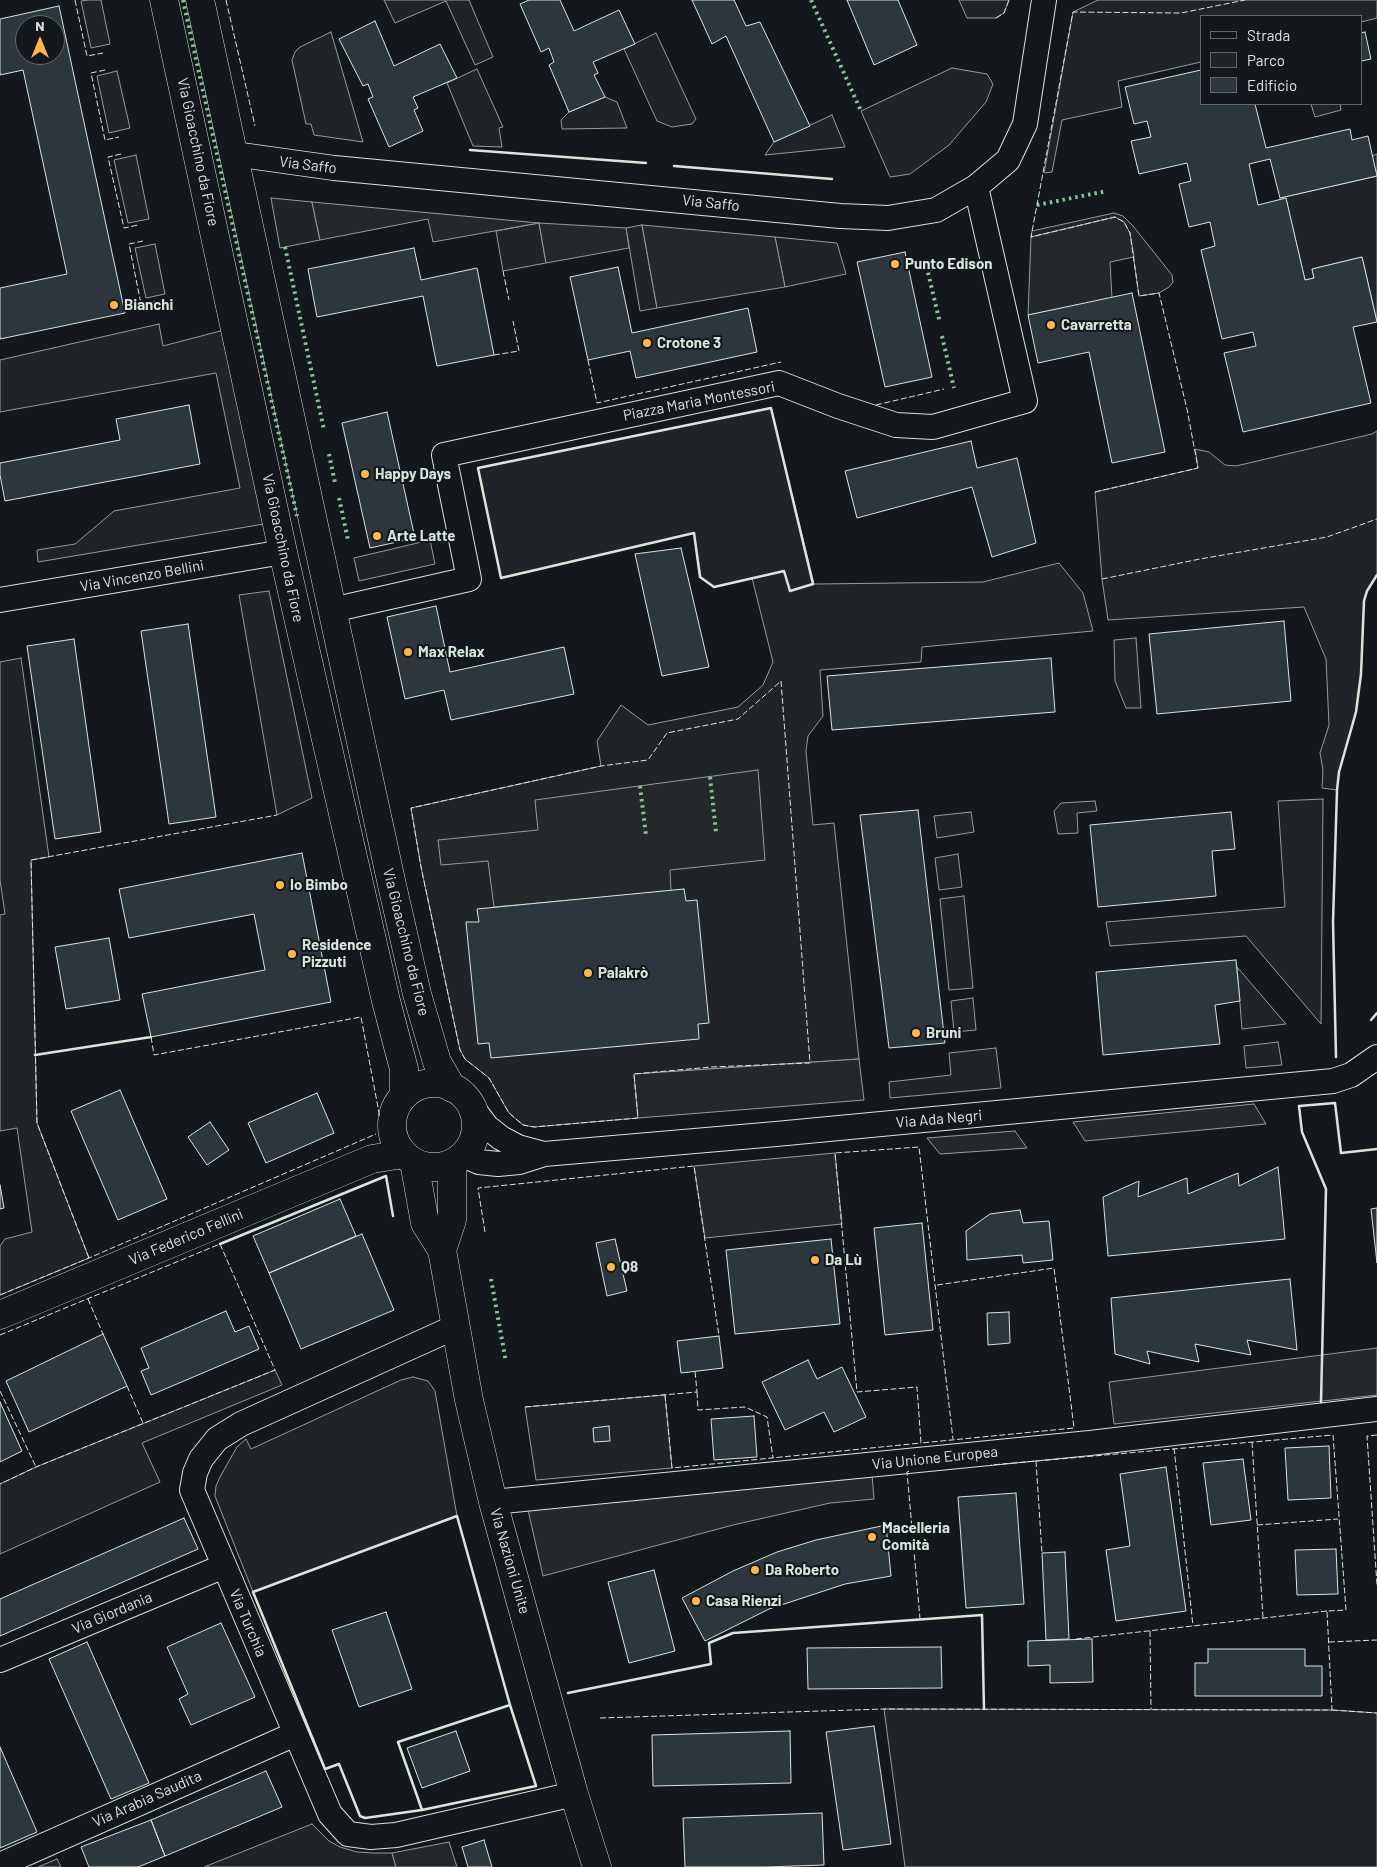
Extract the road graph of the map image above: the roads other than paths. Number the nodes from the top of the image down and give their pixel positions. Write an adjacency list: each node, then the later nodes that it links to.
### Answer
1 (164, 0): 6 (street, Via Gioacchino da Fiore)
2 (200, 0): 4 (street, Via Gioacchino da Fiore)
3 (1044, 0): 5 (street, Via Saffo)
4 (234, 154): 5 (street, Via Saffo); 8 (street, Via Gioacchino da Fiore)
5 (976, 187): 8 (street, Piazza Maria Montessori)
6 (283, 552): 7 (street, Via Vincenzo Bellini); 10 (street, Via Gioacchino da Fiore)
7 (0, 600)
8 (332, 610): 11 (street, Via Gioacchino da Fiore)
9 (1377, 1057): 13 (street, Via Ada Negri)
10 (404, 1095): 11 (street); 12 (street)
11 (462, 1097): 13 (street, Via Ada Negri); 14 (street)
12 (403, 1149): 14 (street); 15 (street, Via Nazioni Unite); 16 (street, Via Federico Fellini)
13 (544, 1154): 14 (street, Via Ada Negri)
14 (458, 1159): 15 (street, Via Nazioni Unite)
15 (442, 1250): 17 (street, Via Nazioni Unite)
16 (0, 1315)
17 (455, 1327): 19 (street, Via Nazioni Unite); 20 (street, Via Turchia)
18 (1377, 1409): 19 (street, Via Unione Europea)
19 (493, 1502): 23 (street, Via Nazioni Unite)
20 (224, 1566): 21 (street, Via Giordania); 22 (street, Via Turchia)
21 (0, 1660)
22 (295, 1734): 23 (street, Via Turchia); 24 (street, Via Arabia Saudita)
23 (574, 1794): 25 (street, Via Nazioni Unite)
24 (0, 1864)
25 (597, 1867)

